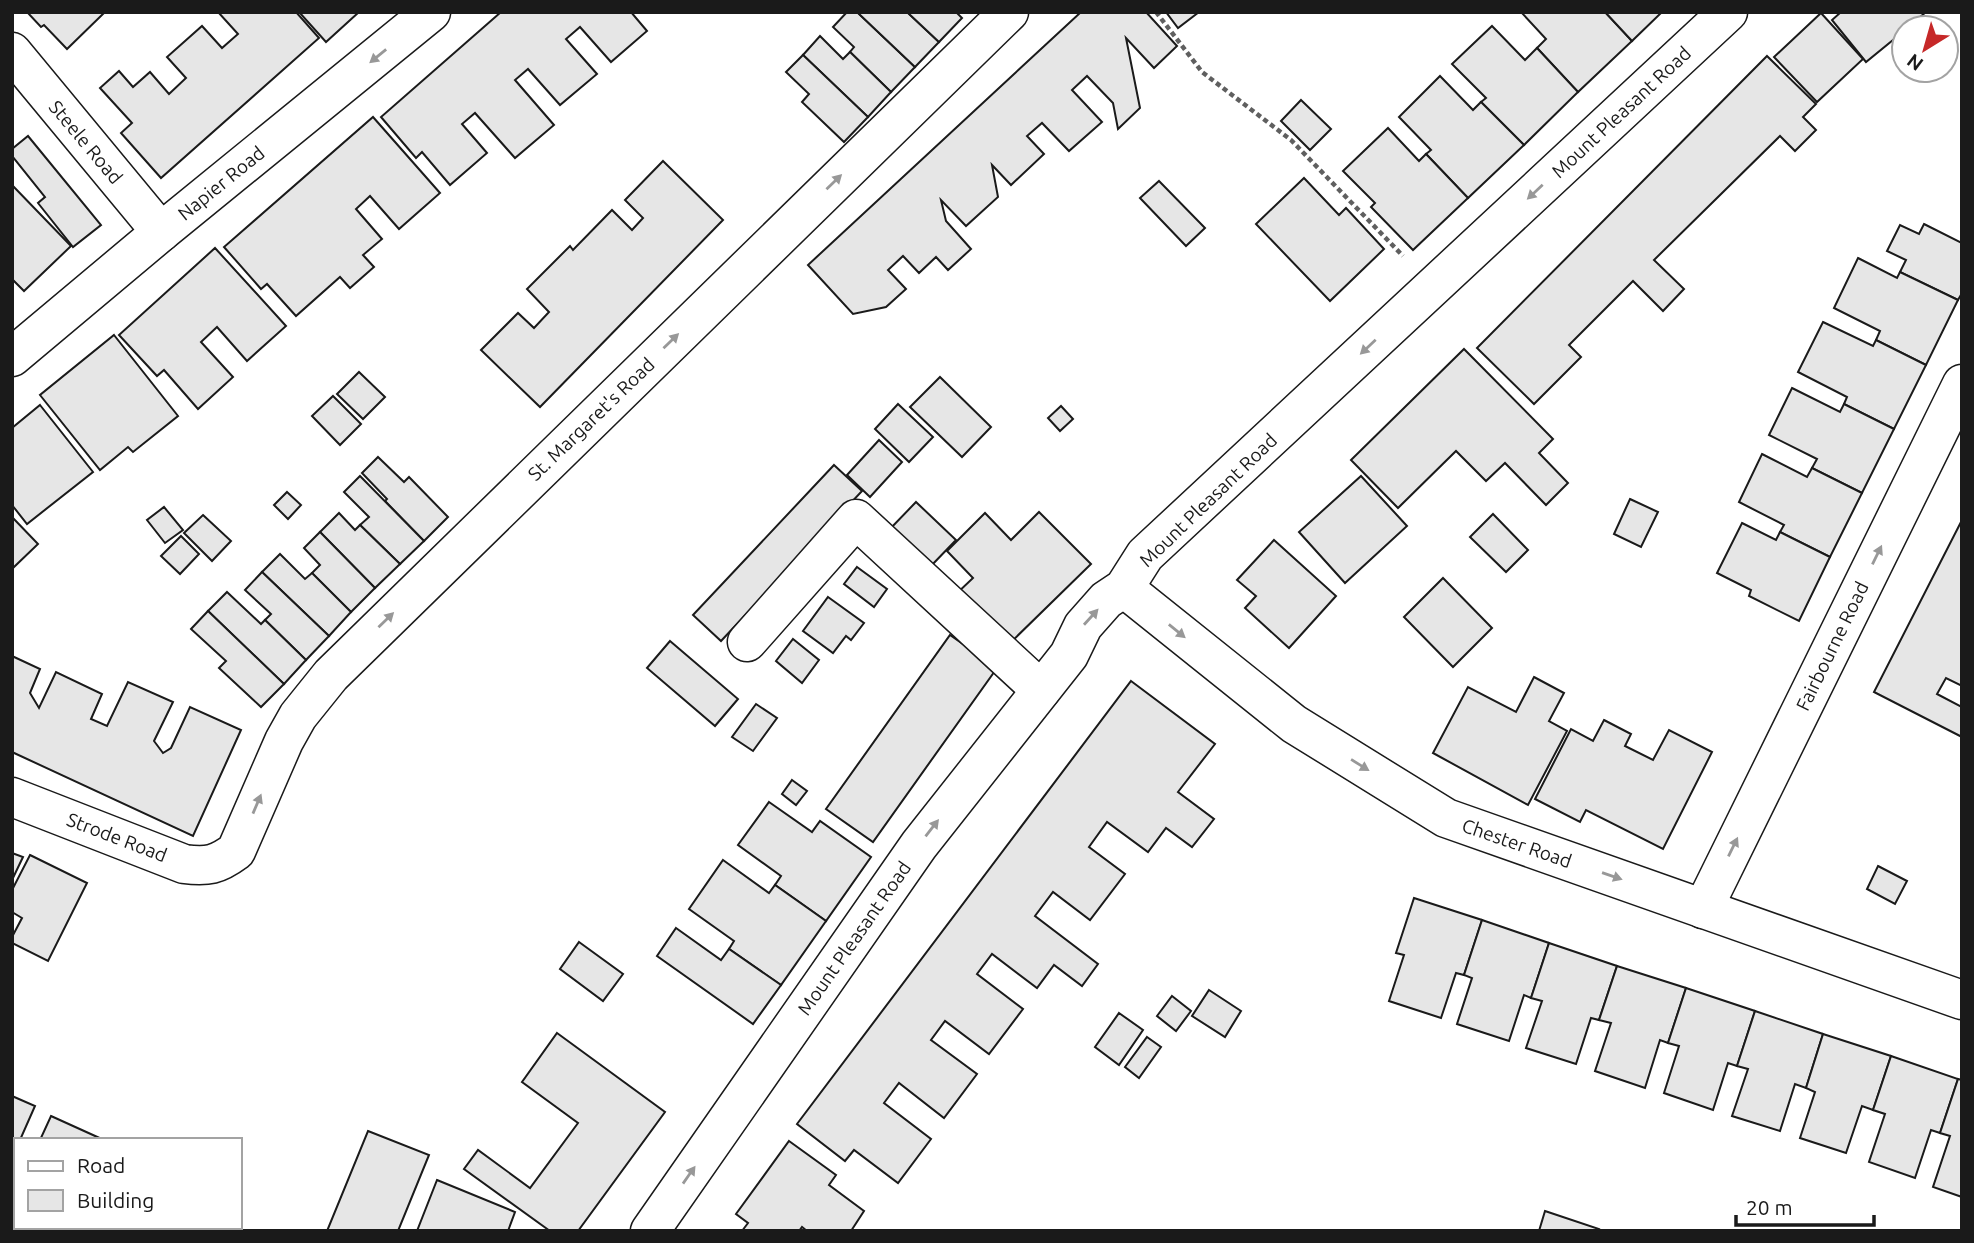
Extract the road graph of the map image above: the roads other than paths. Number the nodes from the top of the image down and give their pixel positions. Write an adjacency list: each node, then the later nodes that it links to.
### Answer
1 (431, 12): 5 (street, Napier Road, one-way to 5)
2 (1009, 12): 12 (street, St. Margaret's Road, one-way to 2)
3 (1728, 12): 8 (street, Mount Pleasant Road, one-way to 8)
4 (12, 52): 5 (street, Steele Road)
5 (161, 232): 6 (street, Napier Road)
6 (12, 357)
7 (1962, 384): 13 (street, Fairbourne Road, one-way to 7)
8 (1124, 588): 10 (street, Mount Pleasant Road, one-way to 8); 13 (street, Chester Road, one-way to 13)
9 (747, 642): 10 (street)
10 (1041, 690): 15 (street, Mount Pleasant Road, one-way to 10)
11 (12, 797): 12 (street, Strode Road)
12 (222, 861)
13 (1703, 909): 14 (street, Chester Road)
14 (1962, 1000)
15 (650, 1231)

